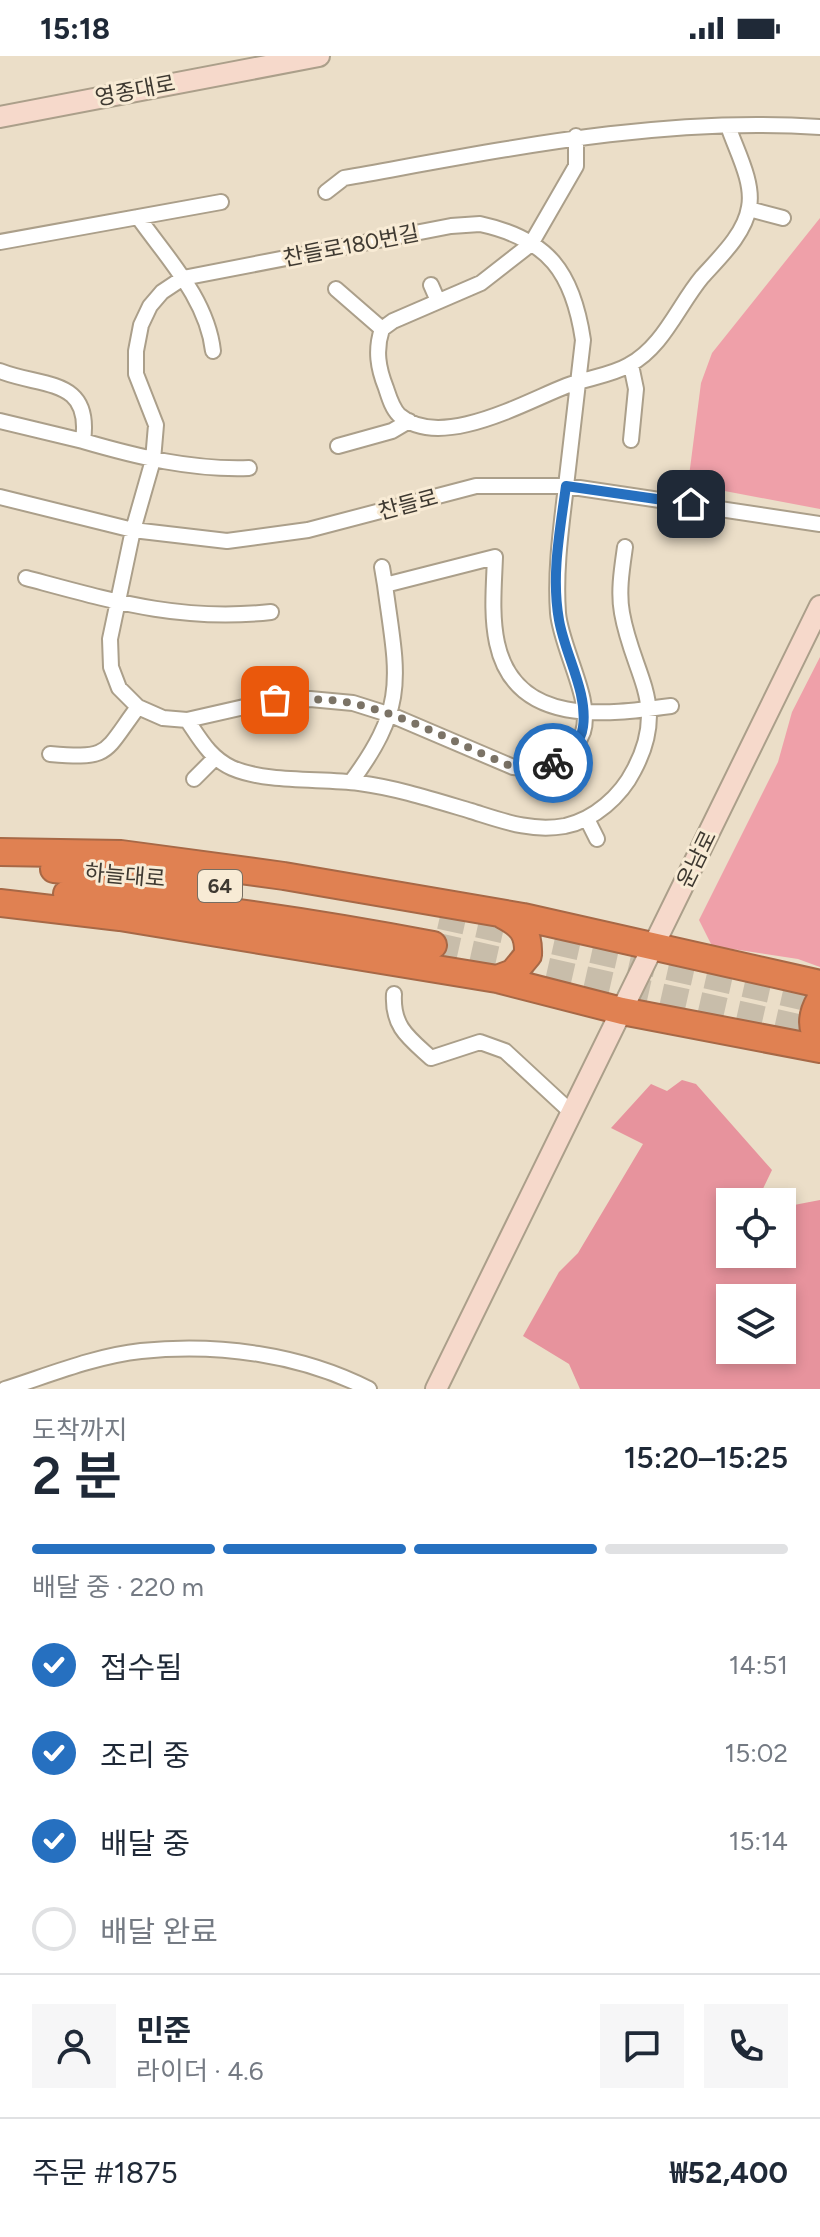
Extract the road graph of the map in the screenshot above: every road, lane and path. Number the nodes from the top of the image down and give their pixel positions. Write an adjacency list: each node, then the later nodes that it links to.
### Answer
1 (319, 56): 2 (street, 영종대로)
2 (0, 117)
3 (728, 126): 4 (street); 5 (street); 8 (street)
4 (820, 127)
5 (576, 136): 6 (street); 12 (street)
6 (326, 192)
7 (221, 202): 9 (street)
8 (749, 209): 10 (street); 19 (street)
9 (138, 217): 11 (street); 13 (street)
10 (783, 218)
11 (0, 242)
12 (531, 244): 13 (street, 찬들로180번길); 16 (street); 21 (street, 찬들로180번길)
13 (183, 278): 18 (street); 27 (street, 찬들로180번길)
14 (431, 285): 16 (street)
15 (336, 289): 17 (street)
16 (438, 301): 17 (street)
17 (382, 329): 23 (street)
18 (213, 351)
19 (631, 365): 21 (street); 24 (street)
20 (0, 371): 25 (street)
21 (578, 381): 23 (street); 29 (street, 찬들로180번길)
22 (0, 421): 25 (street)
23 (409, 421): 26 (street)
24 (631, 440)
25 (83, 441): 27 (street)
26 (338, 446)
27 (153, 460): 28 (street); 32 (street, 찬들로180번길)
28 (249, 468)
29 (566, 486): 31 (street, 찬들로); 32 (street, 찬들로); 43 (street, 찬들로180번길)
30 (0, 497): 32 (street, 찬들로)
31 (820, 524)
32 (133, 530): 37 (street, 찬들로180번길)
33 (625, 547): 42 (street)
34 (382, 567): 36 (street)
35 (26, 578): 37 (street)
36 (385, 585): 43 (street); 44 (street)
37 (119, 603): 39 (street); 41 (street, 찬들로180번길)
38 (820, 606): 59 (street, 운남로)
39 (271, 612)
40 (671, 706): 42 (street)
41 (138, 707): 45 (street); 46 (street)
42 (650, 709): 43 (street); 50 (street)
43 (585, 712): 44 (street)
44 (391, 715): 45 (street); 49 (street)
45 (187, 720): 47 (street)
46 (50, 754)
47 (215, 758): 48 (street); 49 (street)
48 (194, 779)
49 (351, 782): 50 (street)
50 (587, 819): 51 (street)
51 (597, 839)
52 (0, 852): 56 (highway)
53 (0, 864): 57 (highway, 하늘대로 / 64)
54 (0, 889): 58 (highway, 하늘대로 / 64)
55 (0, 903): 60 (highway)
56 (500, 913): 59 (highway); 60 (highway)
57 (440, 916)
58 (433, 945)
59 (652, 949): 61 (highway); 64 (street, 운남로)
60 (497, 979): 64 (highway)
61 (820, 984)
62 (394, 994): 67 (street)
63 (820, 1000): 65 (highway)
64 (622, 1011): 66 (highway); 67 (street, 운남로)
65 (820, 1041)
66 (820, 1049)
67 (572, 1113): 70 (street, 운남로)
68 (5, 1389): 69 (street)
69 (369, 1389)
70 (436, 1389)

